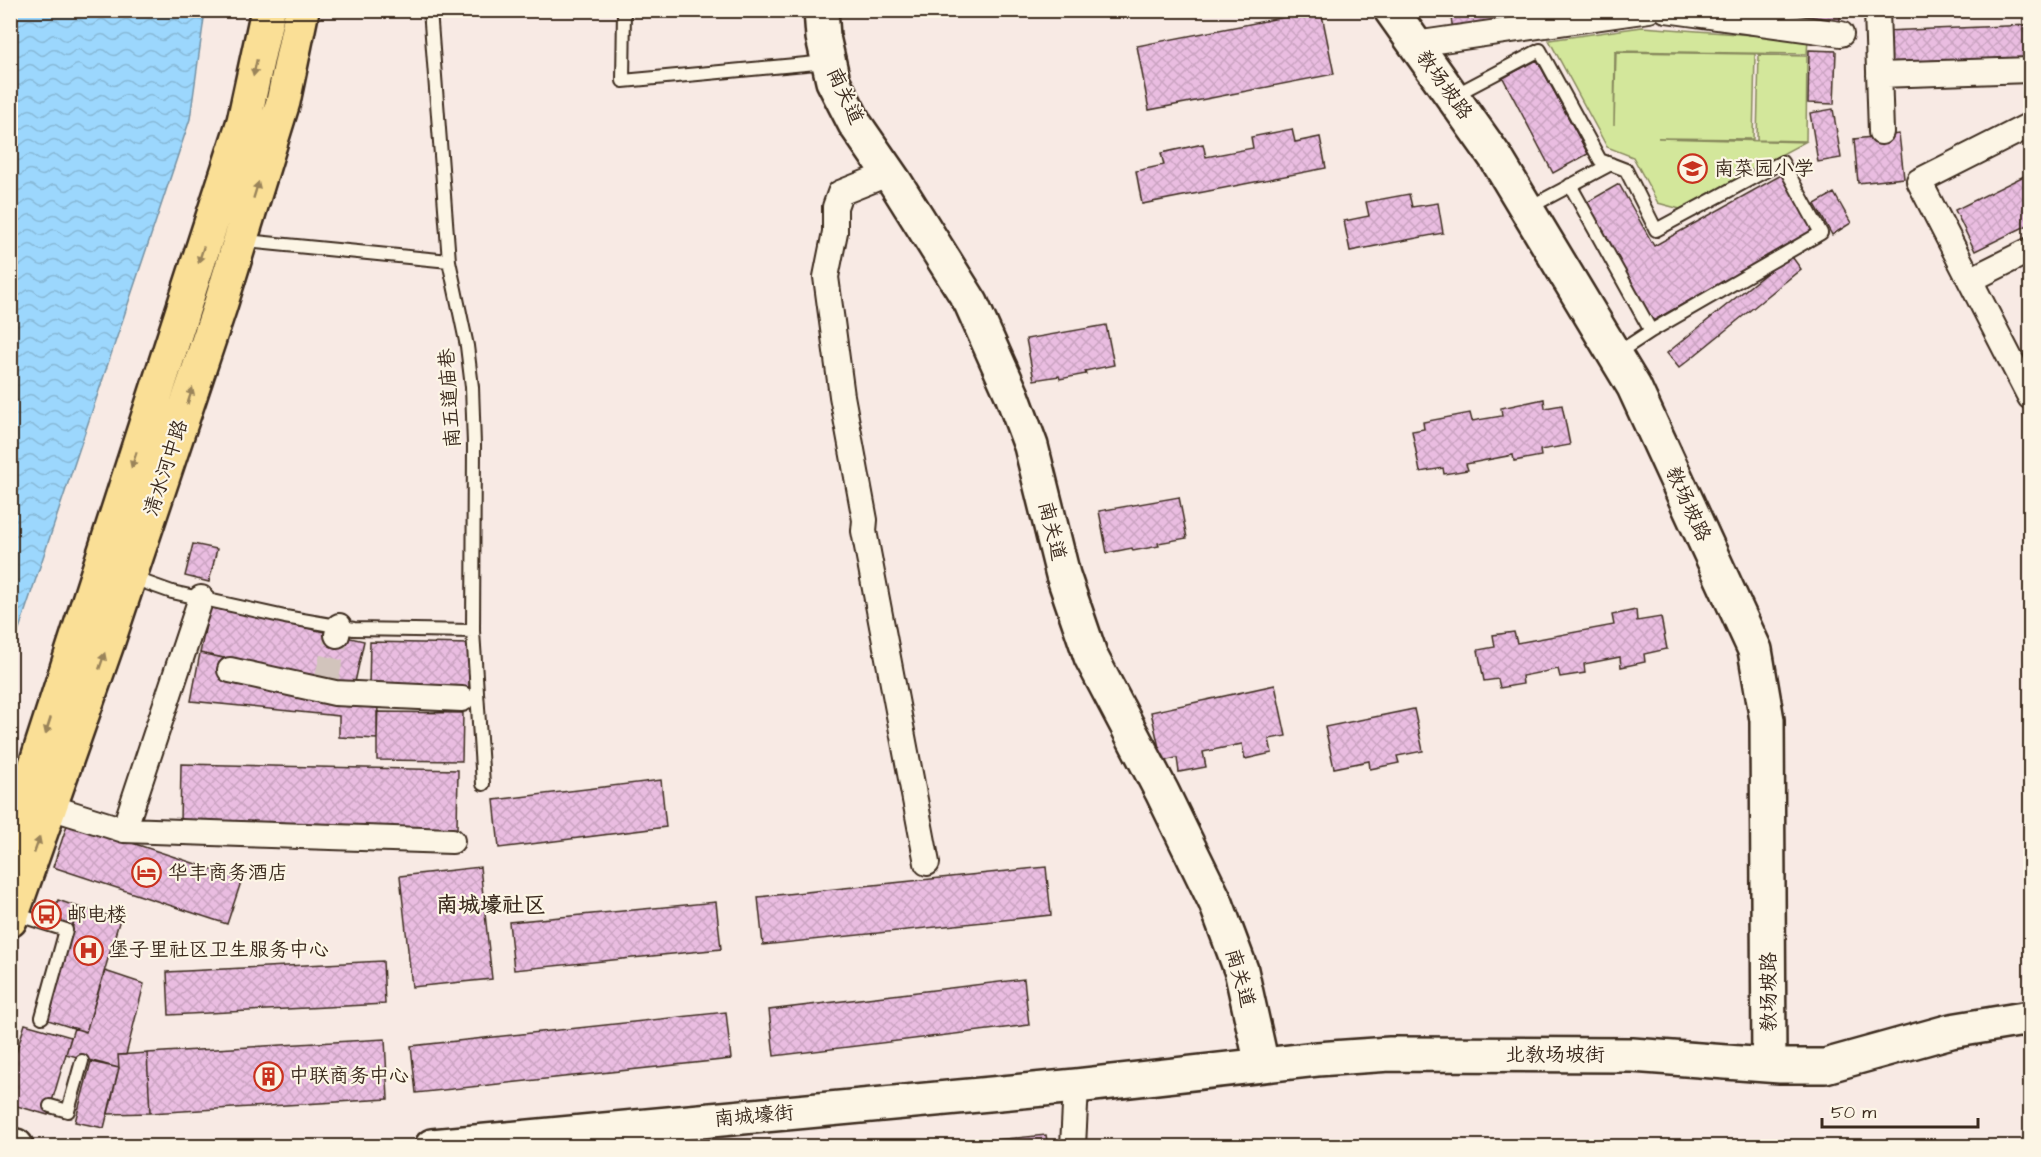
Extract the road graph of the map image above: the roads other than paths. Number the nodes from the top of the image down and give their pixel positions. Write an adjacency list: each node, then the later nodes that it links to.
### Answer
1 (268, 10): 36 (main road, 清水河中路, one-way to 36)
2 (302, 10): 21 (main road, 清水河中路, one-way to 2)
3 (430, 10): 23 (lane, 南五道庙巷)
4 (624, 10): 11 (lane)
5 (821, 10): 11 (street, 南关道)
6 (1391, 10): 10 (street, 教场坡路)
7 (1877, 10): 13 (street)
8 (1665, 11): 9 (street); 10 (street)
9 (1841, 34)
10 (1415, 44): 14 (street, 教场坡路)
11 (829, 62): 18 (street, 南关道)
12 (2031, 70): 13 (street)
13 (1879, 75): 16 (street)
14 (1452, 97): 17 (lane); 20 (street, 教场坡路)
15 (2031, 125): 24 (street)
16 (1881, 132)
17 (1611, 164): 19 (lane); 25 (lane)
18 (890, 173): 38 (street); 43 (street, 南关道)
19 (1570, 185): 20 (lane); 25 (lane)
20 (1527, 209): 26 (street, 教场坡路)
21 (241, 237): 23 (lane); 28 (main road, 清水河中路, one-way to 21)
22 (2031, 250): 24 (street)
23 (449, 261): 30 (lane, 南五道庙巷)
24 (1970, 280): 27 (street)
25 (1651, 331): 26 (lane)
26 (1615, 355): 44 (street, 教场坡路)
27 (2031, 397)
28 (130, 577): 29 (lane); 34 (main road, 清水河中路, one-way to 28)
29 (201, 598): 30 (lane); 35 (street)
30 (473, 631): 33 (lane, 南五道庙巷)
31 (230, 670): 32 (street)
32 (462, 699)
33 (483, 784)
34 (50, 807): 35 (street); 39 (main road, 清水河中路, one-way to 34)
35 (124, 830): 37 (street)
36 (10, 836)
37 (452, 841)
38 (927, 863)
39 (12, 917): 40 (lane)
40 (42, 1017)
41 (2031, 1018): 44 (street, 北教场坡街)
42 (82, 1061): 46 (lane)
43 (1262, 1065): 44 (street, 北教场坡街); 45 (street, 北教场坡街)
44 (1769, 1065)
45 (1076, 1086): 49 (street, 南城壕街); 50 (street)
46 (50, 1106)
47 (10, 1145): 48 (street)
48 (16, 1146)
49 (432, 1146)
50 (1073, 1146)

